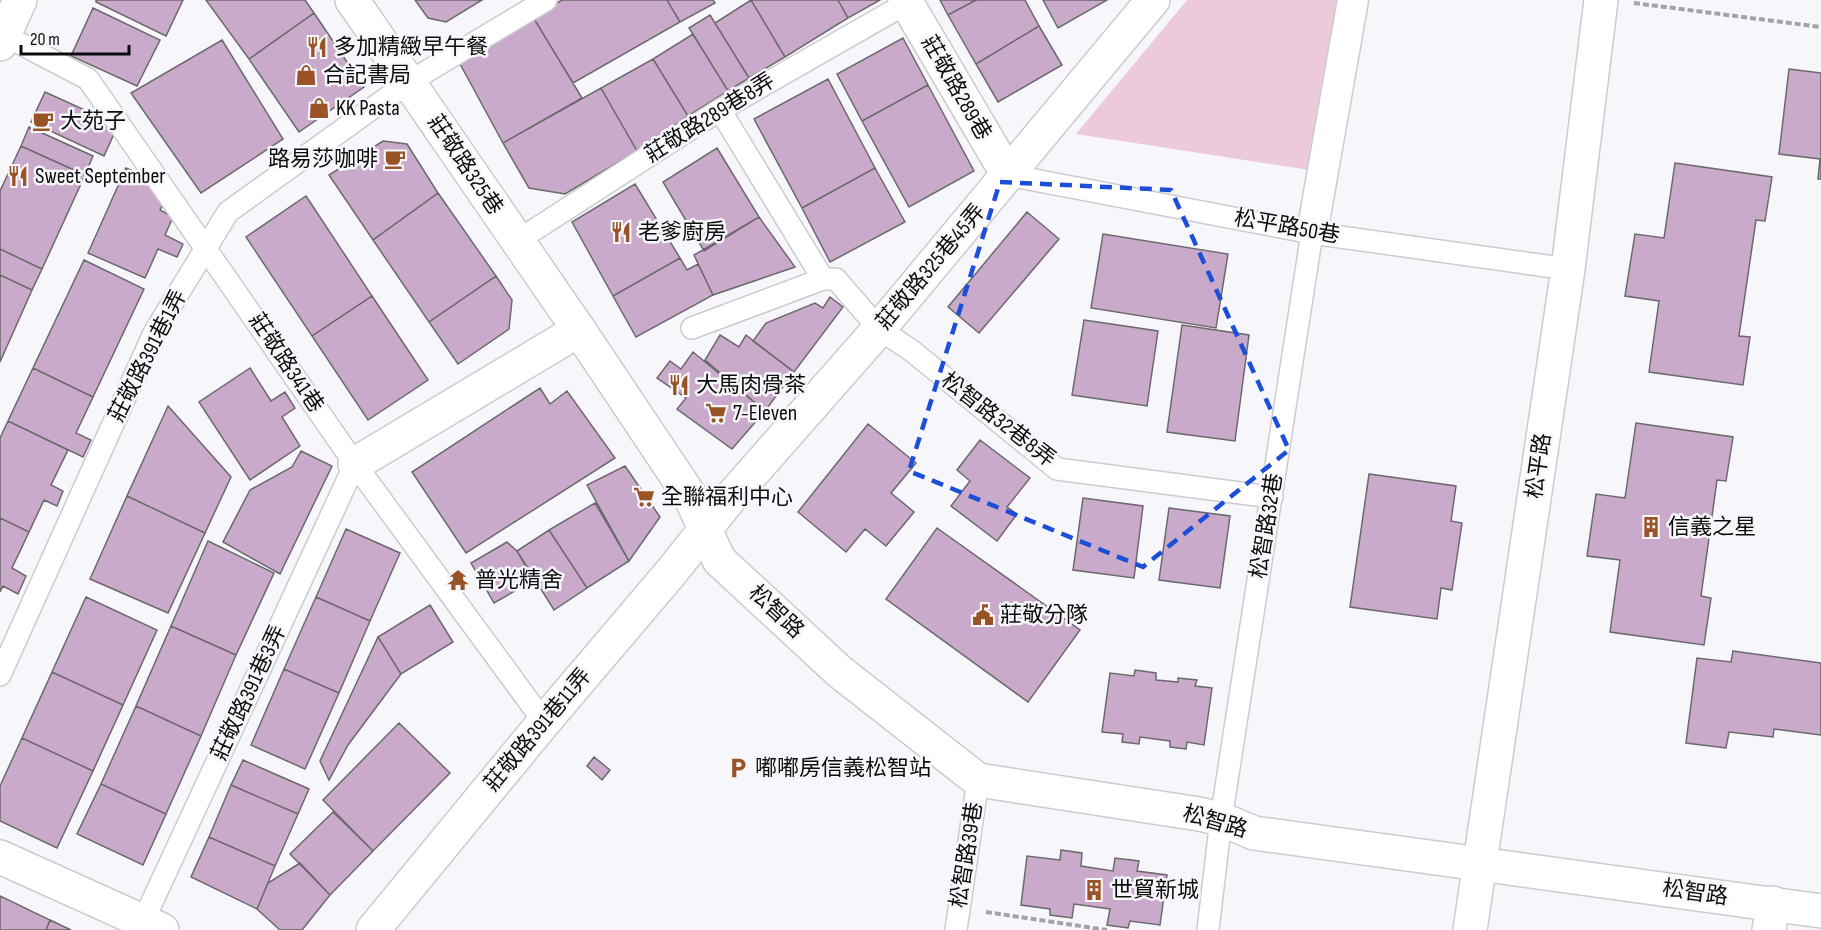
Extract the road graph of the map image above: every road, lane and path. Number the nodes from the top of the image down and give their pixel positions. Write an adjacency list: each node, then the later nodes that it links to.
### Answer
1 (20, 0): 9 (street)
2 (352, 0): 10 (street, 莊敬路325巷)
3 (546, 0): 10 (lane, 莊敬路391巷1弄)
4 (1353, 0): 13 (street)
5 (1615, 1): 8 (path); 16 (street, 松平路)
6 (906, 2): 11 (lane, 莊敬路289巷8弄); 12 (street, 莊敬路289巷)
7 (1148, 2): 12 (street, 莊敬路325巷45弄)
8 (1821, 27)
9 (2, 40): 15 (lane, 莊敬路341巷)
10 (409, 82): 14 (street, 莊敬路325巷); 15 (lane, 莊敬路391巷1弄)
11 (720, 110): 14 (lane, 莊敬路289巷8弄); 17 (lane)
12 (1008, 175): 13 (lane, 松平路50巷); 19 (street, 莊敬路325巷45弄)
13 (1312, 232): 16 (lane, 松平路50巷); 22 (lane, 松智路32巷)
14 (517, 241): 20 (street, 莊敬路325巷)
15 (207, 247): 21 (lane, 莊敬路341巷); 24 (lane, 莊敬路391巷1弄)
16 (1568, 269): 29 (street, 松平路)
17 (823, 279): 18 (lane); 19 (lane, 松智路32巷8弄)
18 (692, 328)
19 (879, 329): 22 (lane, 松智路32巷8弄); 23 (street, 莊敬路325巷45弄)
20 (579, 330): 21 (street); 23 (street, 莊敬路325巷)
21 (355, 464): 25 (lane, 莊敬路341巷); 33 (lane, 莊敬路391巷3弄)
22 (1272, 497): 27 (lane, 松智路32巷)
23 (705, 531): 25 (street, 莊敬路391巷11弄); 26 (street, 松智路)
24 (0, 675)
25 (544, 722): 34 (street, 莊敬路391巷11弄)
26 (978, 780): 27 (street, 松智路); 30 (lane, 松智路39巷)
27 (1221, 819): 29 (street, 松智路); 37 (lane, 松智路32巷)
28 (0, 857): 33 (street)
29 (1480, 865): 32 (street, 松智路); 38 (street, 松平路)
30 (959, 908): 35 (lane, 松智路39巷); 36 (path)
31 (1821, 911): 32 (street, 松智路)
32 (1771, 917)
33 (148, 927)
34 (373, 930)
35 (956, 930)
36 (1107, 930)
37 (1208, 930)
38 (1470, 930)

